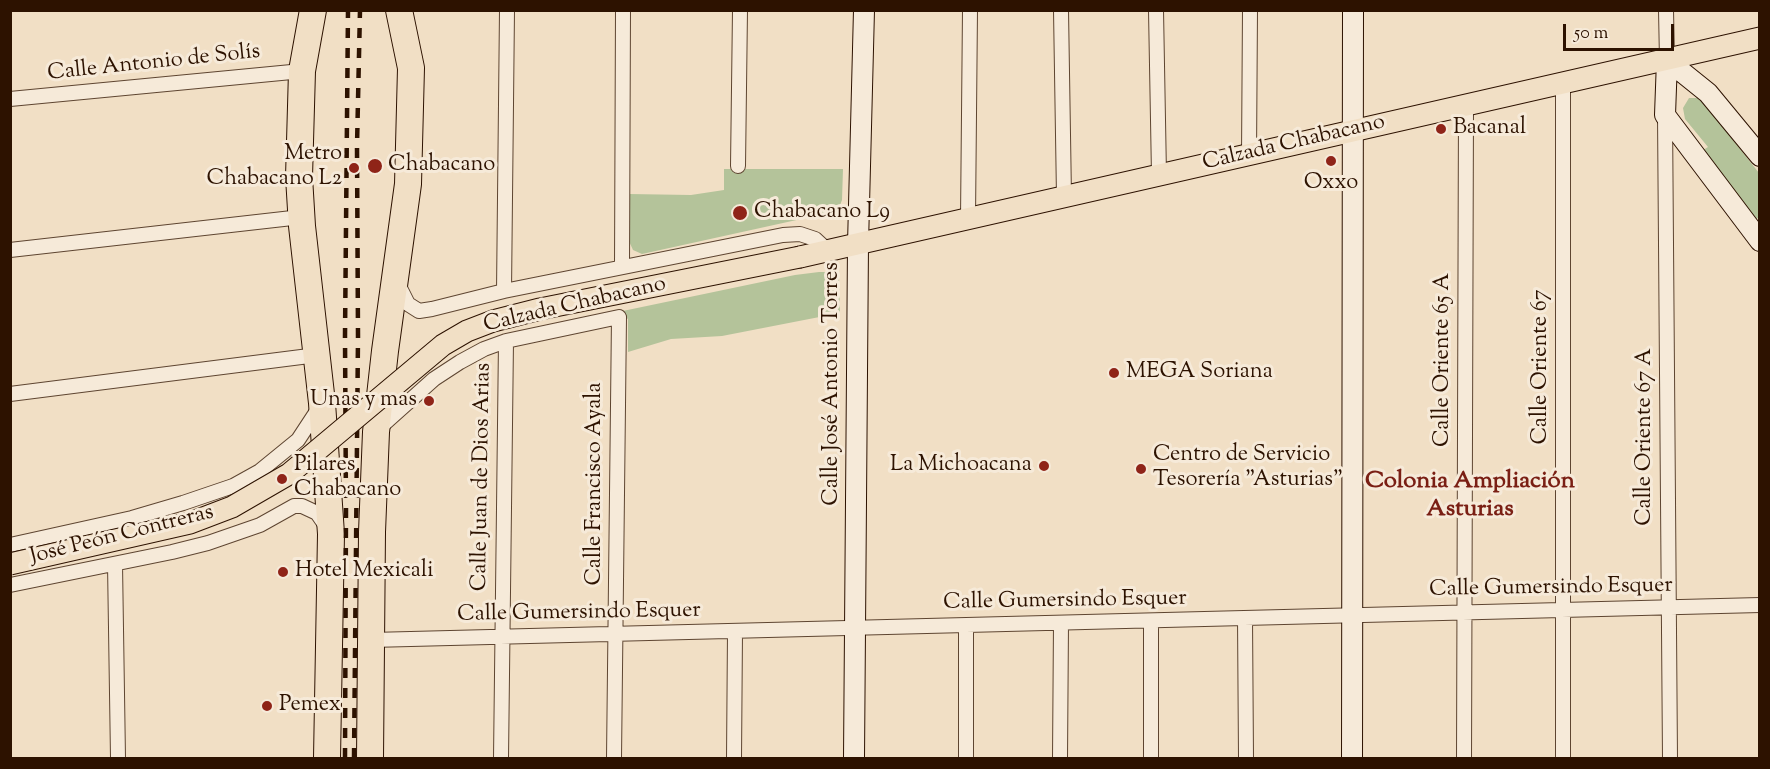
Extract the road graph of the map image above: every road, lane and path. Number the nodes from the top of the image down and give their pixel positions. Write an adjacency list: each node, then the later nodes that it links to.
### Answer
1 (313, 10): 15 (highway)
2 (399, 10): 33 (highway)
3 (507, 10): 34 (street)
4 (623, 10): 32 (street)
5 (740, 10): 23 (street)
6 (864, 10): 29 (street, Calle José Antonio Torres)
7 (970, 10): 27 (street)
8 (1061, 10): 25 (street)
9 (1156, 10): 24 (street)
10 (1250, 10): 21 (street)
11 (1353, 10): 20 (street)
12 (1666, 10): 14 (street)
13 (1760, 38): 14 (main road, Calzada Chabacano)
14 (1666, 60): 16 (main road, Calzada Chabacano); 19 (street); 22 (street)
15 (302, 71): 17 (street, Calle Antonio de Solís); 26 (highway)
16 (1563, 84): 18 (main road, Calzada Chabacano); 49 (street, Calle Oriente 67)
17 (10, 99)
18 (1466, 105): 20 (main road, Calzada Chabacano); 50 (street, Calle Oriente 65 A)
19 (1665, 115): 28 (street); 48 (street, Calle Oriente 67 A)
20 (1353, 131): 21 (main road, Calzada Chabacano); 51 (street)
21 (1249, 155): 24 (main road, Calzada Chabacano)
22 (1760, 156)
23 (738, 166)
24 (1159, 175): 25 (main road, Calzada Chabacano)
25 (1064, 197): 27 (main road, Calzada Chabacano)
26 (301, 217): 30 (street); 37 (highway)
27 (969, 218): 29 (main road, Calzada Chabacano)
28 (1760, 241)
29 (858, 244): 31 (main road, Calzada Chabacano); 56 (street, Calle José Antonio Torres)
30 (10, 250)
31 (828, 251): 32 (street, Calzada Chabacano); 40 (main road, Calzada Chabacano, bridge)
32 (622, 266): 34 (street, Calzada Chabacano)
33 (394, 277): 34 (street, Calzada Chabacano); 41 (highway)
34 (504, 291)
35 (619, 317): 36 (street, Calzada Chabacano); 58 (street, Calle Francisco Ayala)
36 (506, 340): 41 (street, Calzada Chabacano); 59 (street, Calle Juan de Dios Arias)
37 (317, 356): 38 (street); 39 (highway)
38 (10, 394)
39 (322, 403): 42 (highway); 43 (street, José Peón Contreras)
40 (350, 422): 44 (main road, José Peón Contreras, bridge)
41 (376, 432): 60 (highway)
42 (331, 534): 45 (street, José Peón Contreras); 62 (highway)
43 (10, 545)
44 (10, 564)
45 (115, 564): 46 (street, José Peón Contreras); 61 (street)
46 (10, 585)
47 (1760, 605): 48 (street, Calle Gumersindo Esquer)
48 (1668, 607): 49 (street, Calle Gumersindo Esquer); 75 (street, Calle Oriente 67 A)
49 (1564, 610): 50 (street, Calle Gumersindo Esquer); 74 (street, Calle Oriente 67)
50 (1464, 612): 51 (street, Calle Gumersindo Esquer); 73 (street, Calle Oriente 65 A)
51 (1351, 615): 52 (street, Calle Gumersindo Esquer); 72 (street)
52 (1245, 618): 53 (street, Calle Gumersindo Esquer); 71 (street)
53 (1151, 621): 54 (street, Calle Gumersindo Esquer); 70 (street)
54 (1061, 623): 55 (street, Calle Gumersindo Esquer); 69 (street)
55 (966, 626): 56 (street, Calle Gumersindo Esquer); 68 (street)
56 (855, 628): 57 (street, Calle Gumersindo Esquer); 67 (street, Calle José Antonio Torres)
57 (735, 632): 58 (street, Calle Gumersindo Esquer); 66 (street)
58 (616, 635): 59 (street, Calle Gumersindo Esquer); 65 (street, Calle Francisco Ayala)
59 (501, 638): 60 (street, Calle Gumersindo Esquer); 64 (street, Calle Juan de Dios Arias)
60 (371, 640): 63 (highway)
61 (118, 759)
62 (327, 759)
63 (370, 759)
64 (501, 759)
65 (614, 759)
66 (734, 759)
67 (854, 759)
68 (966, 759)
69 (1060, 759)
70 (1151, 759)
71 (1246, 759)
72 (1352, 759)
73 (1464, 759)
74 (1563, 759)
75 (1670, 759)

